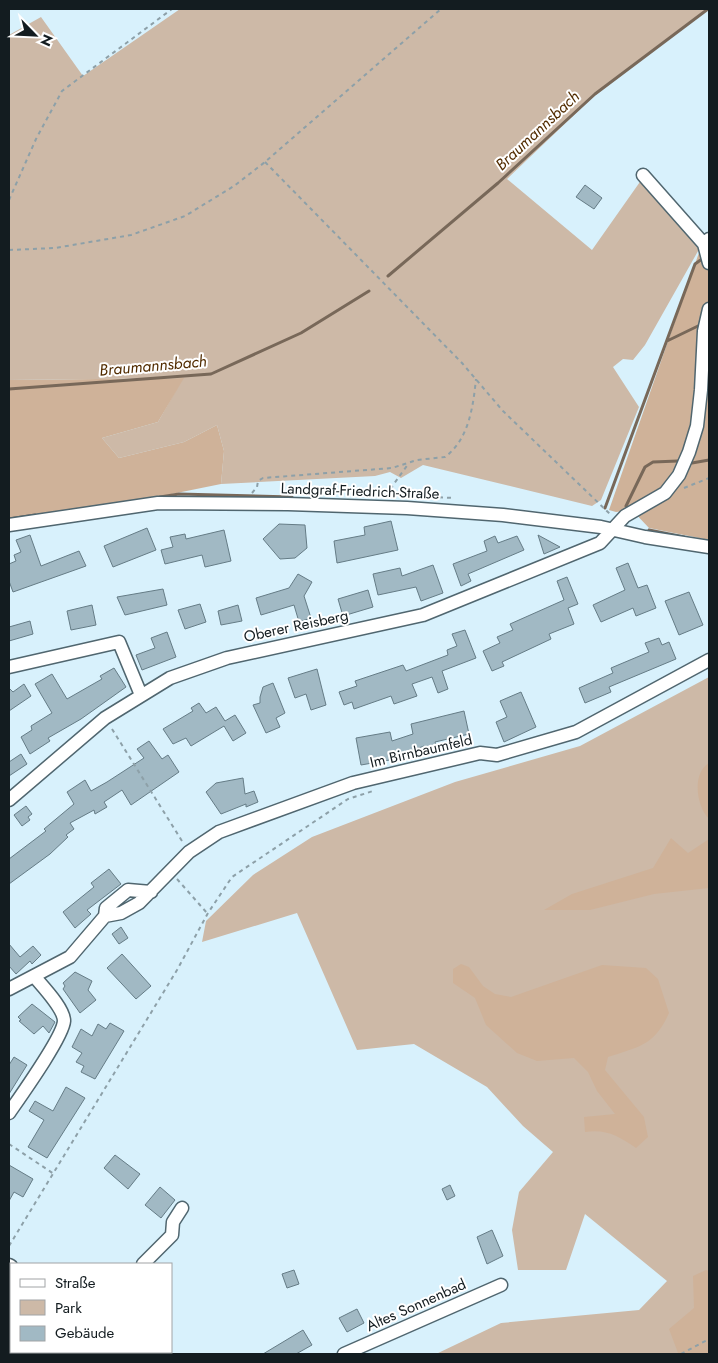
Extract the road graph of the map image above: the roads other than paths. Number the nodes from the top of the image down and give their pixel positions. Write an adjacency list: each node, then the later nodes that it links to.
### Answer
1 (643, 175): 2 (street)
2 (707, 241): 3 (street)
3 (709, 263)
4 (709, 308): 6 (street, Oberer Reisberg)
5 (9, 525): 6 (street, Landgraf-Friedrich-Straße)
6 (617, 526): 7 (street, Landgraf-Friedrich-Straße); 10 (street, Oberer Reisberg)
7 (709, 547)
8 (709, 660): 12 (street, Im Birnbaumfeld)
9 (9, 666): 10 (street)
10 (141, 695): 11 (street, Oberer Reisberg)
11 (9, 800)
12 (34, 976): 13 (street, Im Birnbaumfeld); 14 (street)
13 (9, 989)
14 (9, 1114)
15 (182, 1208): 16 (street)
16 (144, 1263)
17 (501, 1285): 18 (street, Altes Sonnenbad)
18 (344, 1354)

